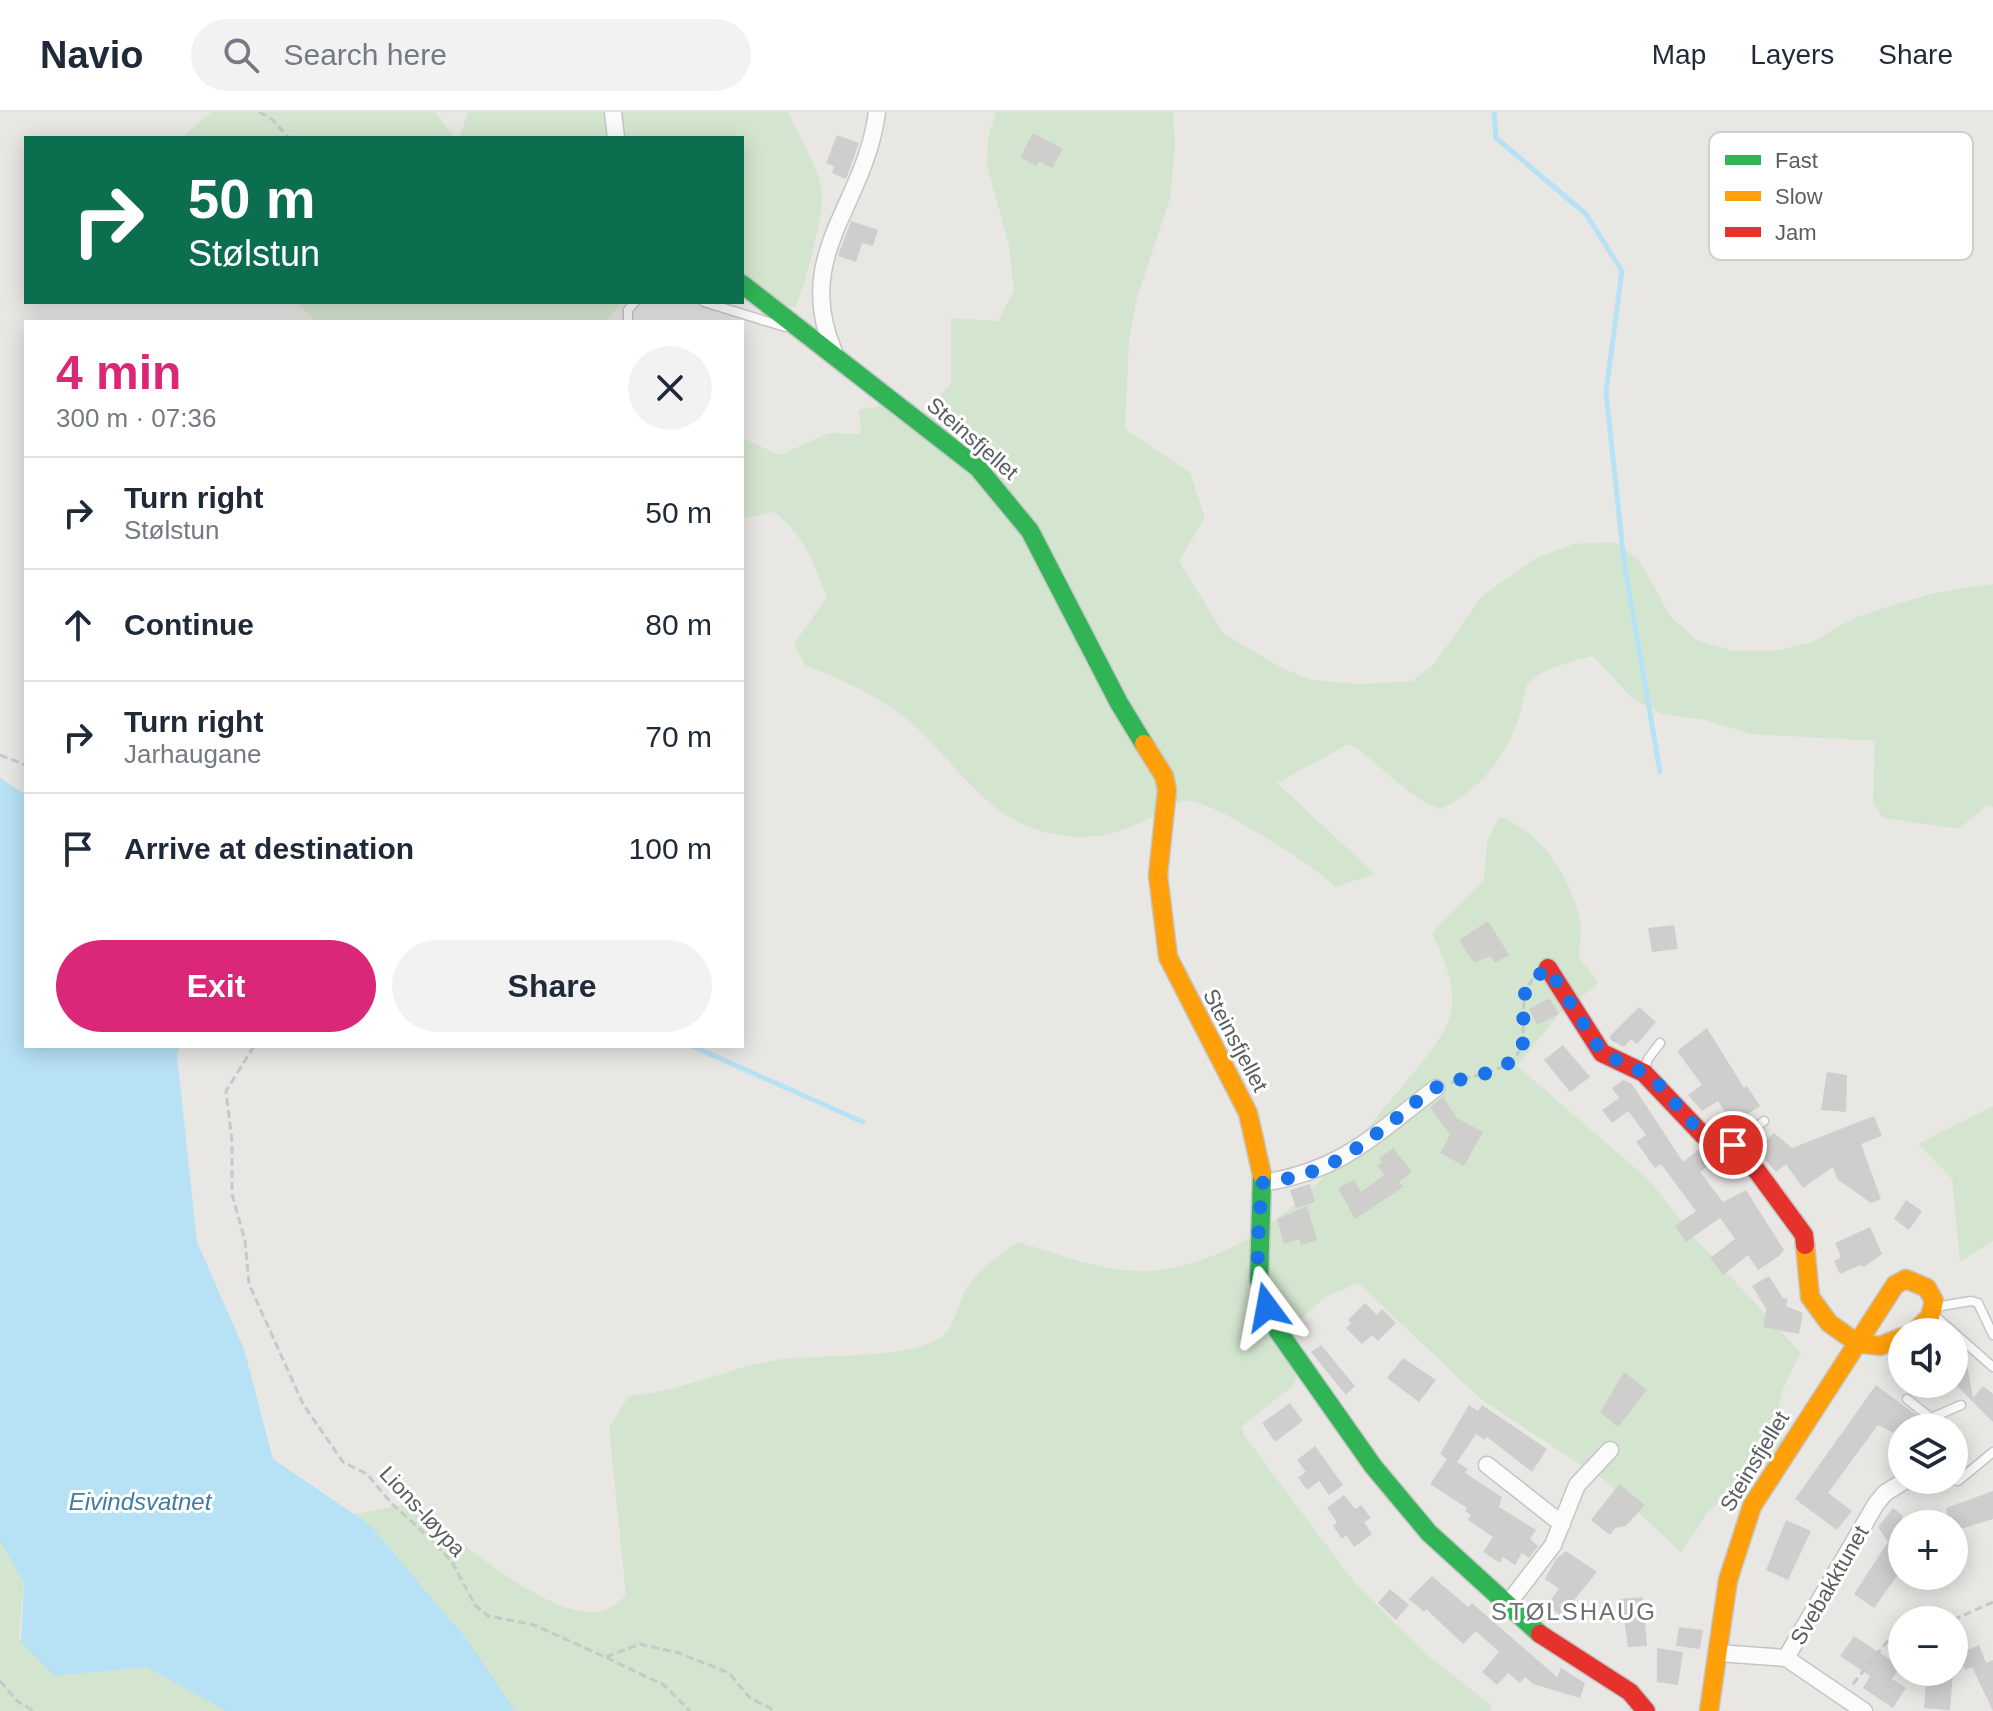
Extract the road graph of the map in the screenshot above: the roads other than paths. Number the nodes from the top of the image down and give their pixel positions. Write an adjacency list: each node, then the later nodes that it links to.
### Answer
1 (613, 112): 3 (street)
2 (877, 112): 7 (street, Steinsfjellet)
3 (616, 136)
4 (744, 286): 6 (street, Steinsfjellet)
5 (710, 304): 6 (lane)
6 (797, 327): 7 (street, Steinsfjellet)
7 (836, 357): 14 (street, Steinsfjellet)
8 (1548, 968): 10 (street)
9 (1660, 1043): 10 (lane)
10 (1644, 1073): 13 (street)
11 (1436, 1088): 14 (street)
12 (1764, 1121): 13 (lane)
13 (1730, 1149): 18 (street)
14 (1262, 1183): 31 (street, Steinsfjellet)
15 (1935, 1311): 16 (street); 17 (lane); 18 (street, Steinsfjellet); 20 (lane)
16 (1928, 1318)
17 (1993, 1335)
18 (1857, 1343): 19 (street); 32 (street, Steinsfjellet)
19 (1888, 1343)
20 (1993, 1367)
21 (1907, 1399): 23 (lane)
22 (1961, 1405): 24 (lane)
23 (1921, 1414)
24 (1946, 1414)
25 (1610, 1450): 30 (street)
26 (1993, 1452): 28 (lane)
27 (1487, 1465): 30 (street)
28 (1968, 1473)
29 (1888, 1492): 33 (street, Svebakktunet)
30 (1562, 1524): 31 (street)
31 (1507, 1605): 34 (street, Steinsfjellet)
32 (1718, 1653): 33 (street); 35 (street, Steinsfjellet)
33 (1786, 1658): 36 (street)
34 (1646, 1711)
35 (1709, 1711)
36 (1864, 1711)

